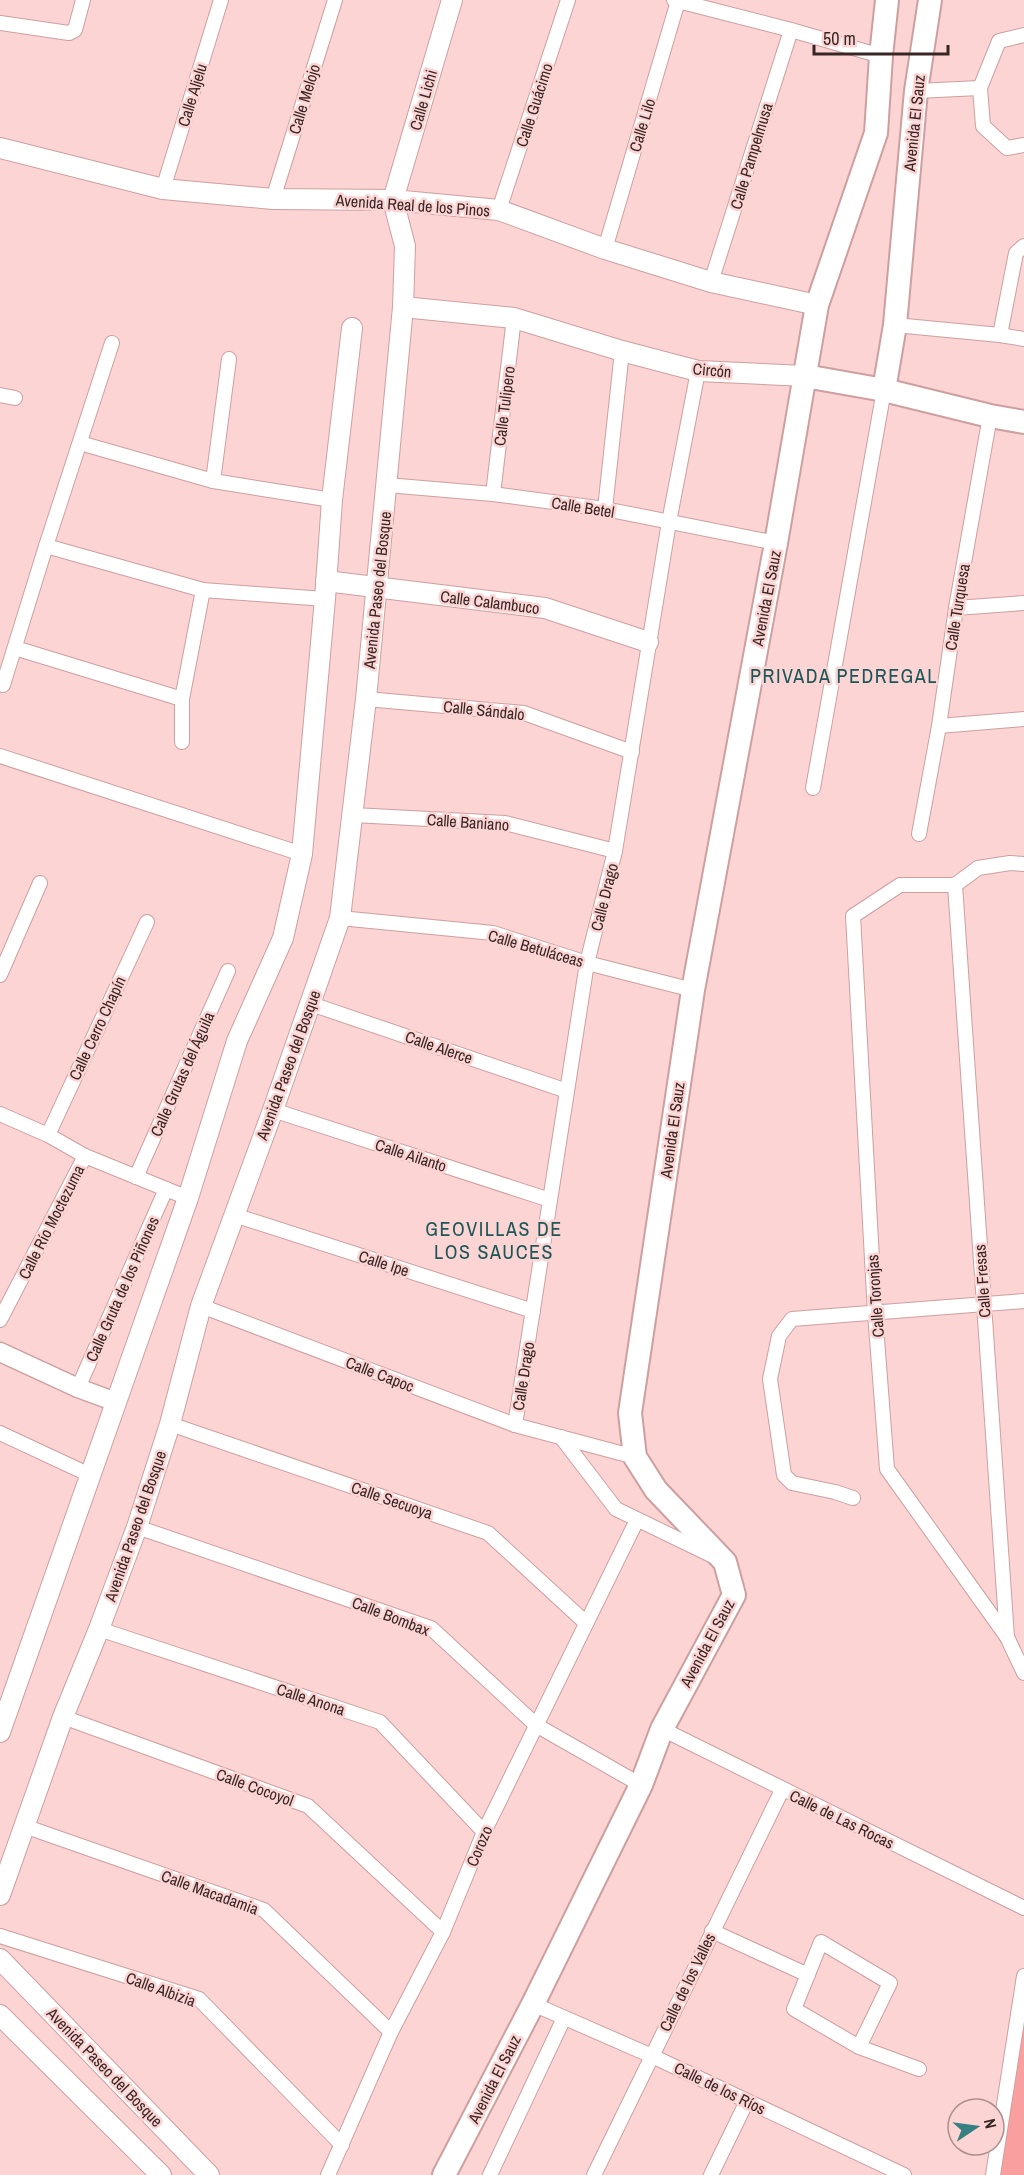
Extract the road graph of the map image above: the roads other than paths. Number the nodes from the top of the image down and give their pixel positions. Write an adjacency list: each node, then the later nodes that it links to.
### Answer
1 (83, 0): 9 (street)
2 (221, 0): 17 (street, Calle Aljelu)
3 (335, 0): 18 (street, Calle Melojo)
4 (452, 0): 19 (main road, Calle Lichi)
5 (568, 0): 20 (street, Calle Guácimo)
6 (887, 0): 12 (main road, Avenida El Sauz)
7 (930, 0): 14 (main road, Avenida El Sauz)
8 (676, 1): 10 (street); 22 (street, Calle Lilo)
9 (0, 23)
10 (791, 30): 12 (street); 23 (street, Calle Pampelmusa)
11 (1024, 35): 13 (street)
12 (881, 56): 24 (main road, Avenida El Sauz)
13 (980, 88): 14 (street); 15 (street)
14 (916, 91): 27 (main road, Avenida El Sauz)
15 (1024, 144)
16 (0, 148): 17 (main road, Avenida Real de los Pinos)
17 (164, 189): 18 (main road, Avenida Real de los Pinos)
18 (273, 198): 19 (main road, Avenida Real de los Pinos)
19 (393, 200): 20 (main road, Avenida Real de los Pinos); 25 (main road, Avenida Paseo del Bosque)
20 (499, 210): 22 (main road, Avenida Real de los Pinos)
21 (1024, 246): 29 (street)
22 (605, 249): 23 (main road, Avenida Real de los Pinos)
23 (711, 282): 24 (main road, Avenida Real de los Pinos)
24 (817, 305): 35 (main road, Avenida El Sauz)
25 (403, 307): 26 (main road, Circón); 43 (main road, Avenida Paseo del Bosque)
26 (514, 318): 32 (main road, Circón); 44 (street, Calle Tulipero)
27 (895, 325): 29 (street); 36 (main road, Avenida El Sauz)
28 (352, 328): 45 (main road)
29 (1000, 334): 30 (street)
30 (1024, 339)
31 (112, 343): 41 (street)
32 (622, 351): 34 (main road, Circón); 46 (street)
33 (229, 359): 42 (street)
34 (698, 371): 35 (main road, Circón); 47 (street, Calle Drago)
35 (805, 376): 36 (main road, Circón); 48 (main road, Avenida El Sauz)
36 (884, 390): 39 (main road, Circón); 65 (street)
37 (0, 394): 38 (street)
38 (15, 398)
39 (990, 416): 40 (main road, Circón); 54 (street, Calle Turquesa)
40 (1024, 422)
41 (80, 442): 42 (street); 49 (street)
42 (213, 481): 45 (street)
43 (387, 485): 44 (street, Calle Betel); 50 (main road, Avenida Paseo del Bosque)
44 (494, 494): 46 (street, Calle Betel)
45 (332, 500): 52 (main road)
46 (605, 509): 47 (street, Calle Betel)
47 (669, 522): 48 (street, Calle Betel); 55 (street, Calle Drago)
48 (776, 543): 78 (main road, Avenida El Sauz)
49 (46, 546): 51 (street); 56 (street)
50 (377, 587): 52 (main road, Calle Calambuco); 55 (main road, Calle Calambuco); 59 (main road, Avenida Paseo del Bosque)
51 (203, 590): 52 (street); 58 (street)
52 (326, 590): 69 (main road)
53 (1024, 603): 54 (street)
54 (956, 608): 61 (street, Calle Turquesa)
55 (648, 642): 63 (street, Calle Drago)
56 (15, 648): 57 (street); 58 (street)
57 (3, 685)
58 (182, 699): 62 (street)
59 (366, 699): 63 (street, Calle Sándalo); 66 (main road, Avenida Paseo del Bosque)
60 (1024, 718): 61 (street)
61 (939, 726): 67 (street, Calle Turquesa)
62 (182, 742)
63 (632, 752): 68 (street, Calle Drago)
64 (0, 756): 69 (street)
65 (813, 788)
66 (353, 815): 68 (street, Calle Baniano); 73 (main road, Avenida Paseo del Bosque)
67 (919, 834)
68 (615, 851): 75 (street, Calle Drago)
69 (302, 854): 87 (main road)
70 (1024, 864): 72 (street)
71 (40, 883): 77 (street)
72 (955, 885): 91 (street, Calle Fresas); 94 (street, Calle Toronjas)
73 (340, 918): 75 (street, Calle Betuláceas); 79 (main road, Avenida Paseo del Bosque)
74 (147, 922): 83 (street, Calle Cerro Chapín)
75 (587, 963): 78 (street, Calle Betuláceas); 80 (street, Calle Drago)
76 (228, 971): 85 (street, Calle Grutas del Águila)
77 (0, 975)
78 (693, 990): 103 (main road, Avenida El Sauz)
79 (311, 1004): 80 (street, Calle Alerce); 81 (main road, Avenida Paseo del Bosque)
80 (567, 1090): 88 (street, Calle Drago)
81 (273, 1110): 88 (street, Calle Ailanto); 89 (main road, Avenida Paseo del Bosque)
82 (0, 1113): 83 (street)
83 (48, 1135): 84 (street)
84 (85, 1156): 85 (street); 95 (street, Calle Río Moctezuma)
85 (136, 1177): 86 (street)
86 (166, 1189): 87 (street); 97 (street, Calle Gruta de los Piñones)
87 (188, 1198): 98 (main road)
88 (550, 1200): 93 (street, Calle Drago)
89 (234, 1215): 92 (main road, Avenida Paseo del Bosque); 93 (street, Calle Ipe)
90 (1024, 1301): 91 (street)
91 (983, 1303): 94 (street); 111 (street, Calle Fresas)
92 (201, 1306): 99 (main road, Avenida Paseo del Bosque); 100 (street, Calle Capoc)
93 (533, 1311): 100 (street, Calle Drago)
94 (875, 1312): 105 (street); 111 (street, Calle Toronjas)
95 (0, 1320)
96 (0, 1352): 97 (street)
97 (78, 1388): 98 (street)
98 (116, 1402): 104 (main road)
99 (170, 1424): 107 (main road, Avenida Paseo del Bosque); 109 (street, Calle Secuoya)
100 (515, 1425): 102 (street, Calle Capoc)
101 (0, 1433): 104 (street)
102 (561, 1437): 103 (street, Calle Capoc); 106 (street)
103 (635, 1457): 108 (main road, Avenida El Sauz)
104 (90, 1475): 116 (main road)
105 (853, 1498)
106 (637, 1520): 108 (street); 109 (street, Corozo)
107 (137, 1527): 110 (main road, Avenida Paseo del Bosque); 114 (street, Calle Bombax)
108 (724, 1562): 115 (main road, Avenida El Sauz)
109 (586, 1623): 114 (street, Corozo)
110 (99, 1629): 113 (main road, Avenida Paseo del Bosque); 120 (street, Calle Anona)
111 (1007, 1637): 112 (street, Calle Fresas)
112 (1024, 1673)
113 (63, 1717): 119 (main road, Avenida Paseo del Bosque); 124 (street, Calle Cocoyol)
114 (536, 1725): 117 (street, Calle Bombax); 120 (street, Corozo)
115 (662, 1730): 117 (main road, Avenida El Sauz); 118 (street, Calle de Las Rocas)
116 (0, 1732)
117 (641, 1785): 129 (main road, Avenida El Sauz)
118 (782, 1790): 122 (street, Calle de Las Rocas); 123 (street, Calle de los Valles)
119 (24, 1826): 121 (main road, Avenida Paseo del Bosque); 132 (street, Calle Macadamia)
120 (483, 1833): 124 (street, Corozo)
121 (0, 1895)
122 (1024, 1908)
123 (712, 1931): 127 (street); 134 (street, Calle de los Valles)
124 (443, 1932): 132 (street, Corozo)
125 (0, 1936): 137 (street, Calle Albizia)
126 (0, 1959): 139 (main road, Avenida Paseo del Bosque)
127 (808, 1975): 133 (street); 133 (street)
128 (1024, 1976): 146 (street)
129 (533, 2004): 131 (street, Calle de los Ríos); 141 (main road, Avenida El Sauz)
130 (0, 2015): 138 (main road)
131 (564, 2018): 134 (street, Calle de los Ríos); 142 (street)
132 (391, 2032): 137 (street, Corozo)
133 (859, 2047): 135 (street)
134 (652, 2056): 136 (street, Calle de los Ríos); 143 (street, Calle de los Valles)
135 (919, 2069)
136 (747, 2101): 144 (street); 145 (street, Calle de los Ríos)
137 (342, 2145): 140 (street, Corozo)
138 (161, 2175)
139 (209, 2175)
140 (328, 2175)
141 (444, 2175)
142 (489, 2175)
143 (594, 2175)
144 (711, 2175)
145 (904, 2175)
146 (993, 2175)

